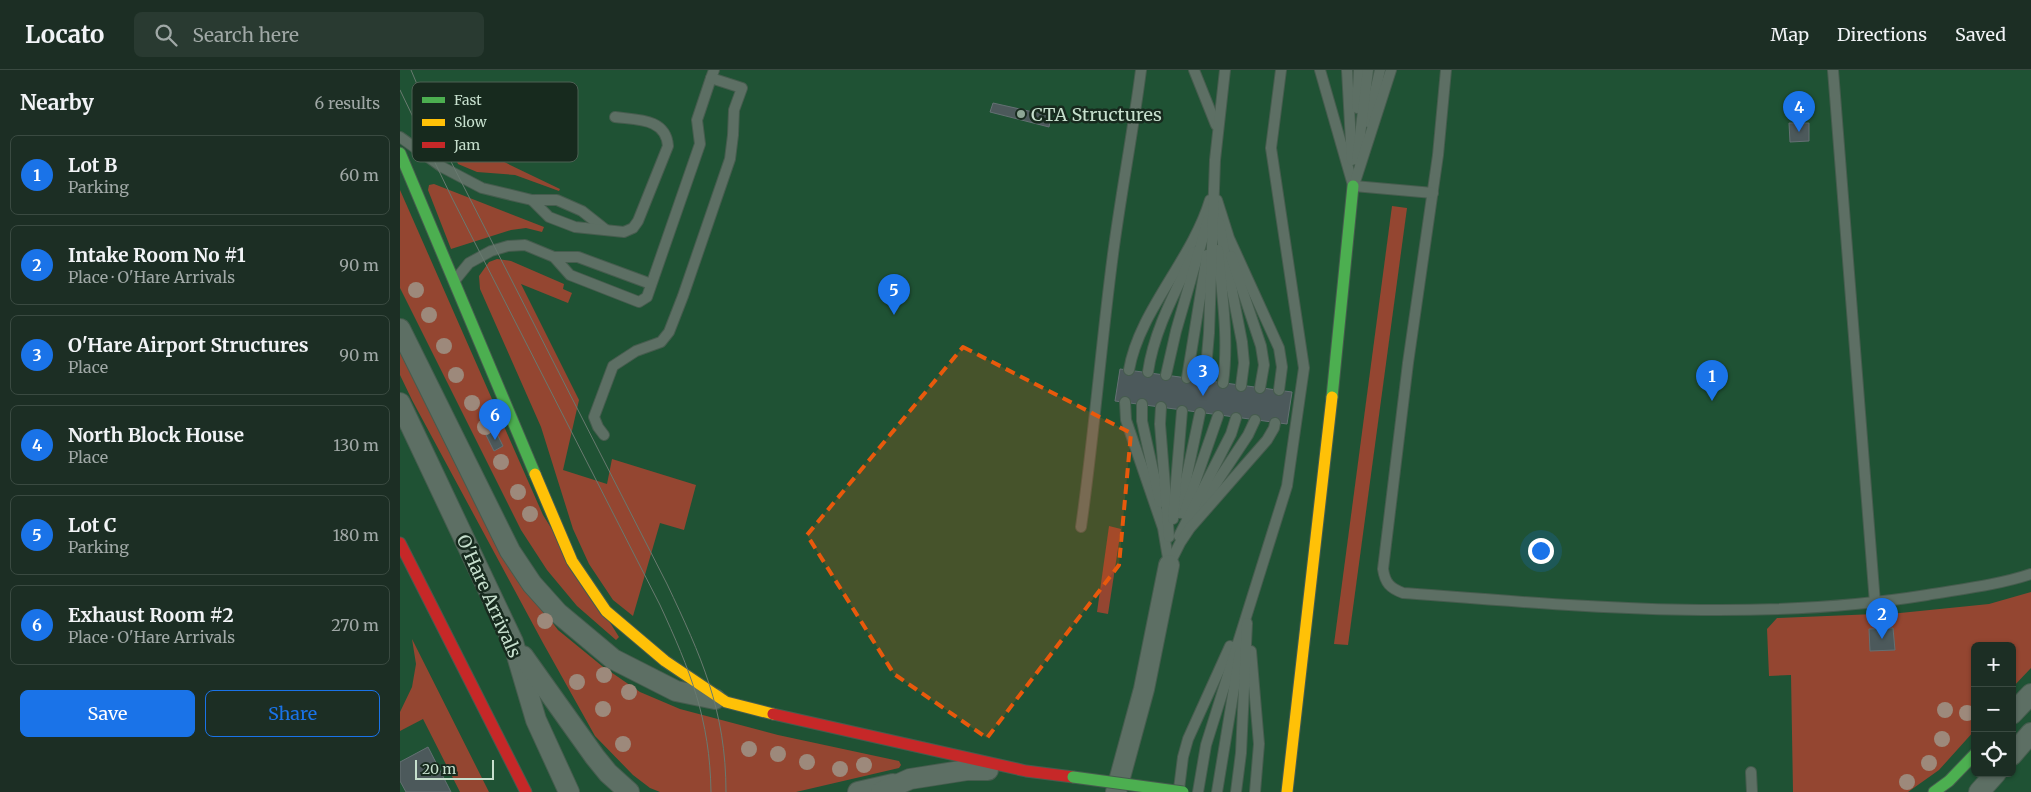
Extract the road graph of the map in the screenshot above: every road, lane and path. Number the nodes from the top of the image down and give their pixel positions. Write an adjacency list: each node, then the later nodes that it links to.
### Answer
1 (1141, 70): 49 (lane)
2 (1194, 70): 15 (lane)
3 (1225, 70): 15 (lane)
4 (1281, 70): 53 (lane)
5 (1320, 70): 20 (lane)
6 (1347, 70): 20 (lane)
7 (1359, 70): 20 (lane)
8 (1368, 70): 20 (lane)
9 (1380, 70): 20 (lane)
10 (1391, 70): 20 (lane)
11 (1446, 70): 22 (lane)
12 (1833, 70): 54 (lane)
13 (713, 74): 27 (lane); 48 (lane)
14 (615, 117): 24 (lane)
15 (1217, 129): 21 (lane)
16 (400, 136): 17 (lane)
17 (412, 145)
18 (400, 153): 26 (street)
19 (435, 162): 23 (lane)
20 (1353, 186): 22 (lane); 80 (street)
21 (1214, 187): 29 (lane); 30 (lane); 31 (lane); 32 (lane); 33 (lane); 34 (lane); 35 (lane); 36 (lane); 37 (lane)
22 (1433, 193): 54 (lane)
23 (532, 200): 24 (lane); 24 (lane)
24 (607, 231)
25 (554, 257): 26 (lane); 27 (lane); 27 (lane)
26 (454, 280): 58 (street)
27 (651, 284)
28 (400, 330): 58 (street)
29 (1129, 370)
30 (1148, 372)
31 (1166, 375)
32 (1187, 378)
33 (1205, 380)
34 (1223, 383)
35 (1241, 386)
36 (1260, 388)
37 (1279, 390)
38 (1125, 402): 51 (lane)
39 (400, 403): 55 (street, O'Hare Arrivals)
40 (1142, 404): 51 (lane)
41 (1161, 407): 51 (lane)
42 (1182, 410): 51 (lane)
43 (1200, 413): 51 (lane)
44 (1218, 416): 51 (lane)
45 (1236, 418): 51 (lane)
46 (1255, 420): 51 (lane)
47 (1274, 423): 51 (lane)
48 (604, 435)
49 (1081, 527)
50 (400, 543): 67 (street)
51 (1169, 565): 56 (street)
52 (2031, 574): 54 (lane)
53 (1252, 597): 74 (lane); 76 (lane); 77 (lane); 78 (lane); 79 (lane)
54 (1875, 603)
55 (513, 642): 68 (street, O'Hare Arrivals); 69 (street)
56 (1144, 689): 72 (street); 73 (street)
57 (2031, 694): 59 (street)
58 (726, 702): 63 (street)
59 (2016, 710)
60 (2031, 733): 61 (street)
61 (2016, 750)
62 (1971, 758): 82 (street)
63 (1026, 771): 66 (street); 75 (street, bridge)
64 (1751, 772): 81 (lane)
65 (1992, 777): 83 (street)
66 (910, 779): 70 (street); 71 (street)
67 (526, 792)
68 (569, 792)
69 (629, 792)
70 (858, 792)
71 (881, 792)
72 (1116, 792)
73 (1129, 792)
74 (1179, 792)
75 (1183, 792)
76 (1198, 792)
77 (1217, 792)
78 (1236, 792)
79 (1256, 792)
80 (1287, 792)
81 (1752, 792)
82 (1934, 792)
83 (1979, 792)

